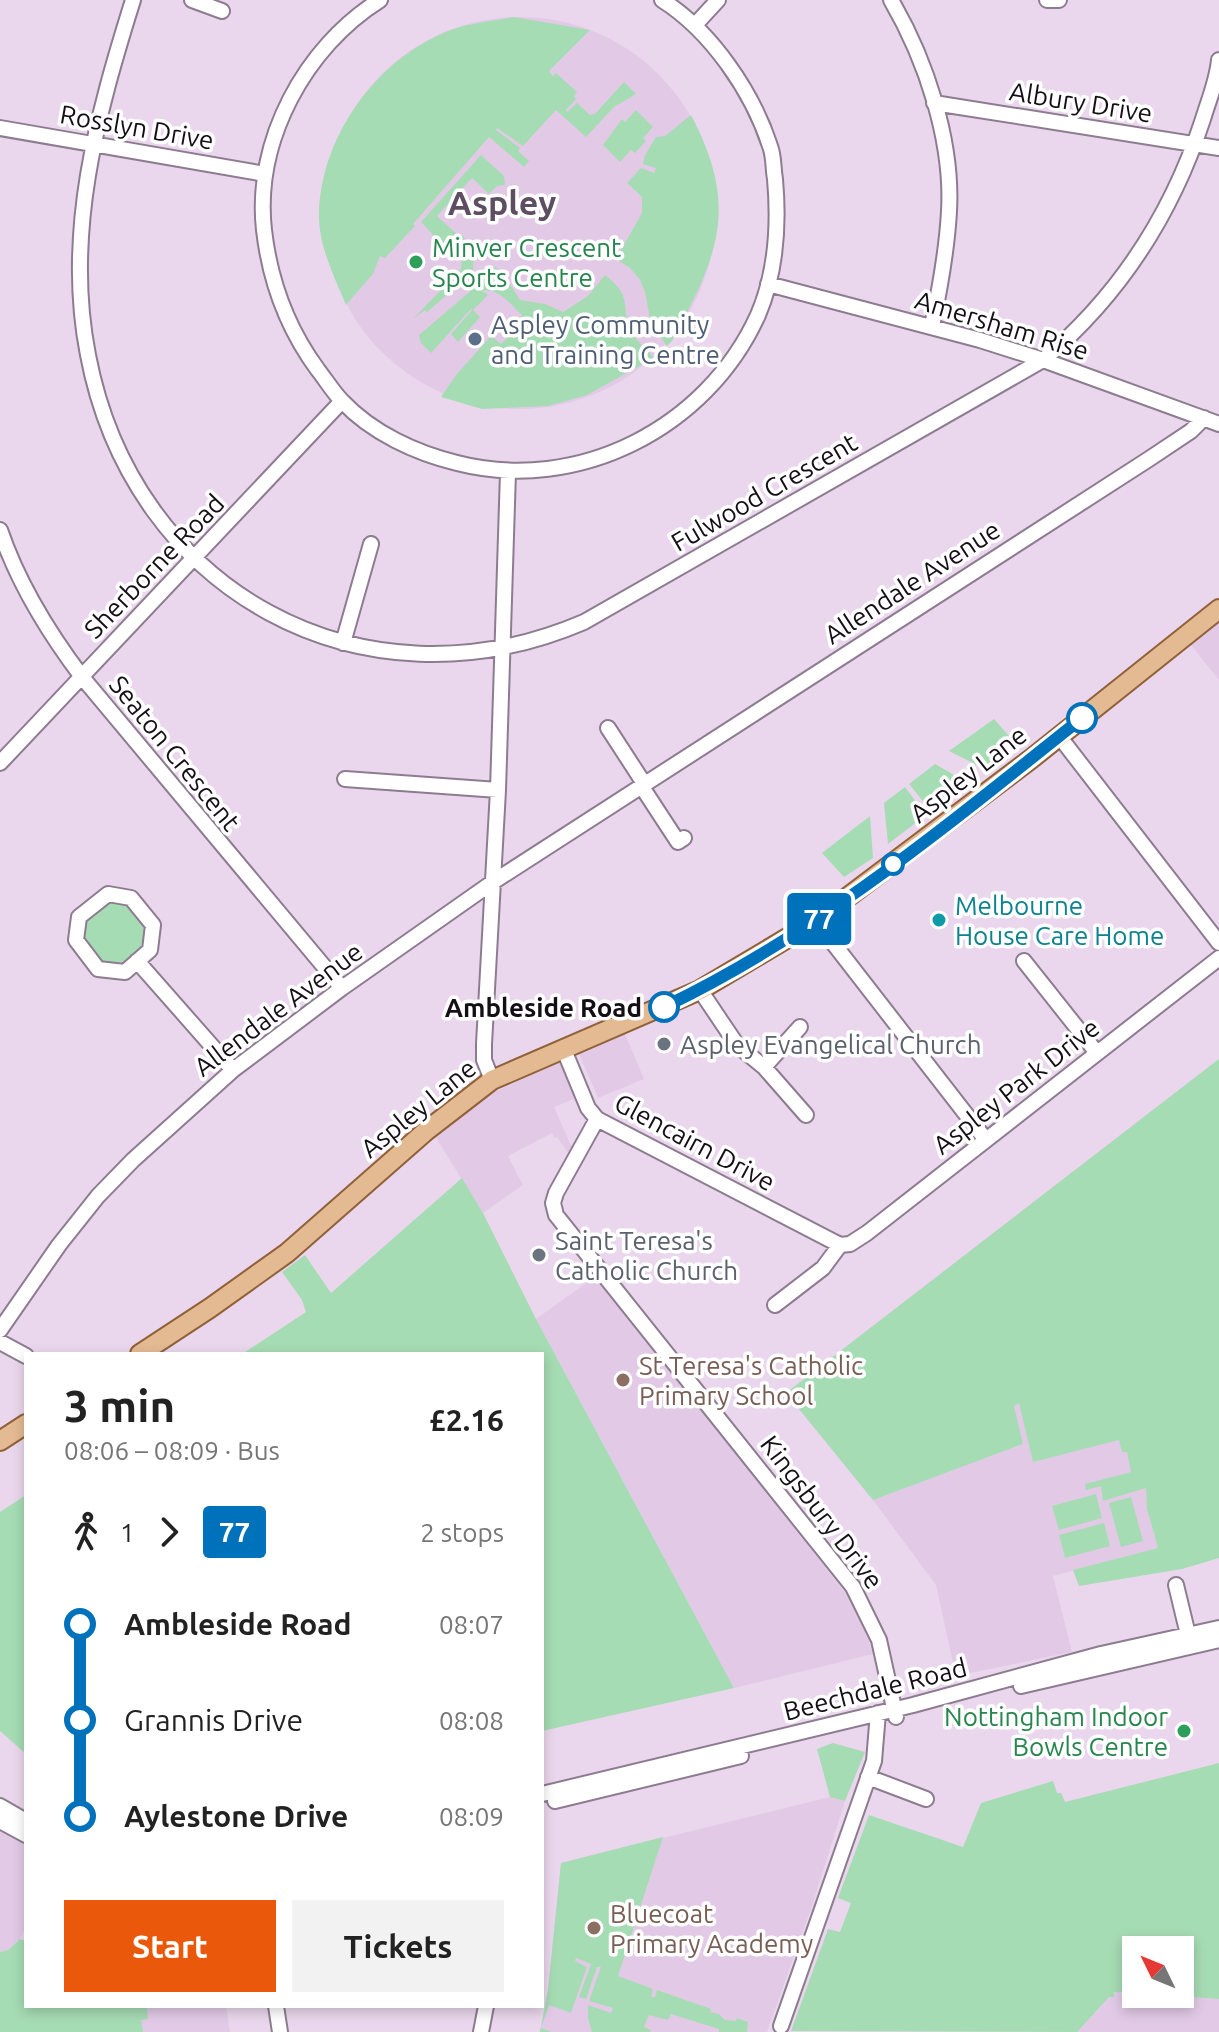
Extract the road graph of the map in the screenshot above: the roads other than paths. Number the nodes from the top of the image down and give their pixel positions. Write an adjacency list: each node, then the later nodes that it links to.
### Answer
1 (133, 0): 14 (street, Fulwood Crescent)
2 (192, 0): 9 (street)
3 (380, 0): 17 (street)
4 (662, 0): 10 (street)
5 (718, 0): 10 (street)
6 (891, 0): 12 (street)
7 (1047, 0): 8 (street)
8 (1059, 0)
9 (222, 11)
10 (695, 25): 18 (street)
11 (1219, 60): 15 (street, Fulwood Crescent)
12 (934, 103): 15 (street, Albury Drive); 19 (street)
13 (0, 128): 14 (street, Rosslyn Drive)
14 (93, 143): 17 (street, Rosslyn Drive); 26 (street, Fulwood Crescent)
15 (1195, 144): 16 (street, Albury Drive); 20 (street, Fulwood Crescent)
16 (1219, 148)
17 (265, 174): 21 (street)
18 (768, 284): 19 (street, Amersham Rise); 23 (street)
19 (932, 326): 20 (street, Amersham Rise)
20 (1043, 360): 22 (street, Amersham Rise); 29 (street, Fulwood Crescent)
21 (342, 401): 23 (street); 26 (street, Sherborne Road)
22 (1215, 421): 35 (street, Allendale Avenue)
23 (508, 472): 29 (street)
24 (0, 530): 30 (street, Seaton Crescent)
25 (371, 544): 28 (street)
26 (194, 559): 28 (street, Fulwood Crescent); 30 (street, Sherborne Road)
27 (1219, 609): 32 (main road, Aspley Lane)
28 (343, 643): 29 (street, Fulwood Crescent)
29 (502, 649): 36 (street)
30 (82, 677): 33 (street, Sherborne Road); 44 (street, Seaton Crescent)
31 (608, 728): 35 (street)
32 (1059, 736): 39 (main road, Aspley Lane); 40 (street)
33 (0, 763)
34 (345, 779): 36 (street)
35 (643, 786): 37 (street); 38 (street, Allendale Avenue)
36 (498, 790): 38 (street)
37 (684, 838)
38 (493, 882): 44 (street, Allendale Avenue); 51 (street)
39 (816, 921): 45 (main road, Aspley Lane); 56 (street)
40 (1219, 943)
41 (1219, 958): 48 (street, Aspley Park Drive)
42 (137, 961): 42 (street); 50 (street)
43 (1024, 961): 48 (street)
44 (342, 988): 50 (street, Allendale Avenue)
45 (700, 990): 47 (main road, Aspley Lane); 49 (street)
46 (800, 1027): 49 (street)
47 (564, 1050): 51 (main road, Aspley Lane); 55 (street, Glencairn Drive)
48 (1097, 1053): 56 (street, Aspley Park Drive)
49 (764, 1067): 52 (street)
50 (233, 1070): 59 (street, Allendale Avenue)
51 (492, 1080): 61 (main road, Aspley Lane)
52 (795, 1103): 53 (street); 54 (street)
53 (783, 1115)
54 (806, 1115)
55 (597, 1119): 57 (street, Glencairn Drive); 69 (street, Kingsbury Drive)
56 (986, 1140): 57 (street, Aspley Park Drive)
57 (840, 1245): 58 (street)
58 (775, 1305)
59 (0, 1330)
60 (0, 1342): 62 (street)
61 (143, 1352)
62 (24, 1355)
63 (24, 1425): 64 (main road)
64 (0, 1441)
65 (1176, 1585): 68 (street)
66 (1219, 1628): 68 (street, Beechdale Road)
67 (1219, 1640): 68 (street, Beechdale Road)
68 (1189, 1641): 69 (street, Beechdale Road)
69 (895, 1713): 70 (street, Beechdale Road)
70 (878, 1717): 71 (street); 72 (street, Beechdale Road); 74 (street, Beechdale Road)
71 (868, 1777): 73 (street); 81 (street)
72 (544, 1794)
73 (926, 1799)
74 (544, 1804)
75 (0, 1806): 76 (street)
76 (24, 1820)
77 (0, 1821): 78 (street)
78 (24, 1834)
79 (276, 2008): 82 (street)
80 (486, 2008): 83 (street)
81 (781, 2026)
82 (280, 2032)
83 (481, 2032)

